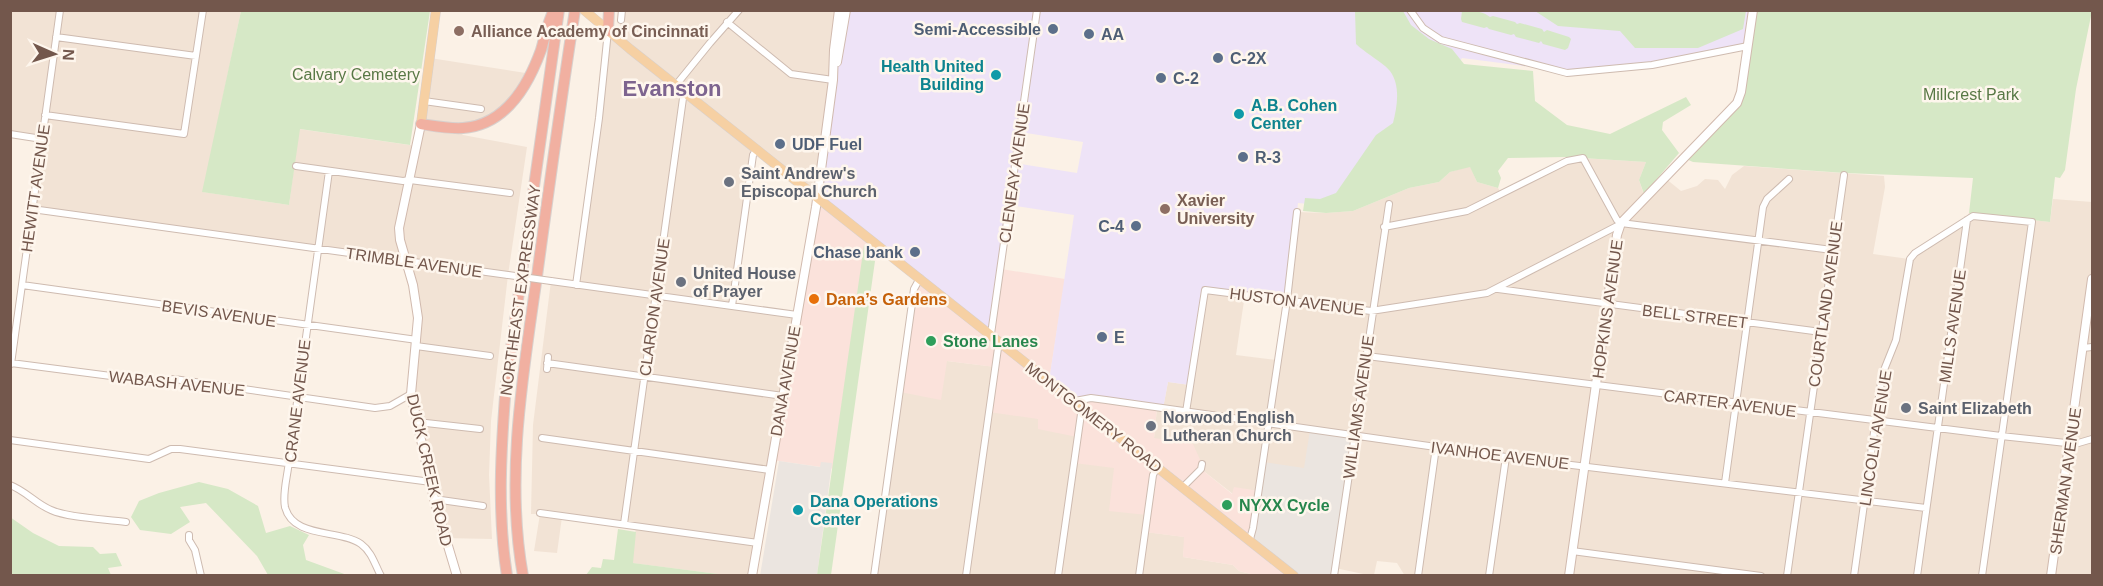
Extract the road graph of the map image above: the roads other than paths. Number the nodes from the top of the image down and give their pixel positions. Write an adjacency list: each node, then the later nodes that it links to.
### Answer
1 (60, 10): 19 (street, HEWITT AVENUE)
2 (203, 10): 21 (street)
3 (436, 10): 24 (main road, DUCK CREEK ROAD)
4 (554, 10): 27 (highway)
5 (559, 10): 117 (highway, NORTHEAST EXPRESSWAY)
6 (575, 10): 118 (highway, NORTHEAST EXPRESSWAY)
7 (609, 10): 18 (highway)
8 (622, 10): 16 (street)
9 (740, 10): 17 (street)
10 (839, 10): 22 (street, DANA AVENUE)
11 (846, 10): 22 (street, DANA AVENUE)
12 (1037, 10): 62 (street, CLENEAY AVENUE)
13 (1410, 10): 20 (street)
14 (586, 13): 18 (main road, MONTGOMERY ROAD)
15 (1752, 14): 20 (street, HOPKINS AVENUE)
16 (621, 20)
17 (727, 22): 22 (street); 23 (street)
18 (608, 31): 23 (main road, MONTGOMERY ROAD); 51 (street)
19 (56, 37): 21 (street); 26 (street, HEWITT AVENUE)
20 (1748, 46): 42 (street, HOPKINS AVENUE)
21 (196, 56): 26 (street)
22 (833, 80): 37 (street, DANA AVENUE)
23 (680, 88): 30 (main road, MONTGOMERY ROAD); 53 (street, CLARION AVENUE)
24 (424, 101): 25 (street); 27 (main road, DUCK CREEK ROAD)
25 (480, 109)
26 (45, 115): 29 (street, HEWITT AVENUE)
27 (421, 124): 35 (street, DUCK CREEK ROAD)
28 (10, 134): 29 (street)
29 (42, 139): 39 (street, HEWITT AVENUE)
30 (757, 149): 37 (main road, MONTGOMERY ROAD); 56 (street)
31 (296, 166): 32 (street)
32 (329, 171): 35 (street); 45 (street, CRANE AVENUE)
33 (1844, 175): 46 (street, COURTLAND AVENUE)
34 (1789, 179): 44 (street)
35 (410, 180): 36 (street); 47 (street, DUCK CREEK ROAD)
36 (510, 194)
37 (817, 197): 48 (main road, MONTGOMERY ROAD); 58 (street, DANA AVENUE)
38 (1389, 204): 43 (street, WILLIAMS AVENUE)
39 (32, 209): 45 (street, TRIMBLE AVENUE); 50 (street, HEWITT AVENUE)
40 (1297, 212): 54 (street)
41 (1967, 219): 78 (street, LINCOLN AVENUE); 81 (street, MILLS AVENUE); 84 (street)
42 (1621, 223): 43 (street); 44 (street); 52 (street, HUSTON AVENUE); 55 (street, HOPKINS AVENUE)
43 (1384, 226): 57 (street, WILLIAMS AVENUE)
44 (1758, 241): 46 (street); 59 (street)
45 (318, 249): 47 (street, TRIMBLE AVENUE); 60 (street, CRANE AVENUE)
46 (1832, 250): 61 (street, COURTLAND AVENUE)
47 (407, 262): 51 (street, TRIMBLE AVENUE, bridge); 63 (street, DUCK CREEK ROAD)
48 (920, 278): 62 (main road, MONTGOMERY ROAD); 120 (street)
49 (2092, 279): 64 (street, SHERMAN AVENUE)
50 (22, 285): 60 (street, BEVIS AVENUE); 68 (street, HEWITT AVENUE)
51 (576, 285): 53 (street, TRIMBLE AVENUE)
52 (1498, 289): 55 (street, BELL STREET); 57 (street, HUSTON AVENUE)
53 (656, 296): 56 (street, TRIMBLE AVENUE); 69 (street, CLARION AVENUE)
54 (1287, 300): 57 (street, HUSTON AVENUE); 76 (street, HUSTON AVENUE); 80 (street)
55 (1607, 305): 59 (street, BELL STREET); 70 (street, HOPKINS AVENUE)
56 (732, 306): 58 (street, TRIMBLE AVENUE)
57 (1371, 311): 66 (street, WILLIAMS AVENUE)
58 (797, 315): 72 (street, DANA AVENUE)
59 (1747, 322): 61 (street, BELL STREET); 75 (street)
60 (307, 325): 63 (street, BEVIS AVENUE); 73 (street, CRANE AVENUE)
61 (1821, 332): 77 (street, COURTLAND AVENUE)
62 (995, 338): 74 (main road, MONTGOMERY ROAD); 121 (street, CLENEAY AVENUE)
63 (417, 343): 65 (street, BEVIS AVENUE); 71 (street, DUCK CREEK ROAD)
64 (2088, 347): 88 (street, SHERMAN AVENUE)
65 (490, 356)
66 (1367, 356): 70 (street, CARTER AVENUE); 83 (street, WILLIAMS AVENUE)
67 (547, 363): 69 (street)
68 (11, 364): 73 (street, WABASH AVENUE)
69 (645, 376): 72 (street); 90 (street, CLARION AVENUE)
70 (1596, 386): 75 (street, CARTER AVENUE); 94 (street, HOPKINS AVENUE)
71 (411, 394): 73 (street, WABASH AVENUE); 79 (street, DUCK CREEK ROAD)
72 (783, 396): 96 (street, DANA AVENUE)
73 (297, 397): 92 (street, CRANE AVENUE)
74 (1078, 403): 76 (street, IVANHOE AVENUE); 95 (main road, MONTGOMERY ROAD); 122 (street)
75 (1736, 403): 77 (street, CARTER AVENUE); 98 (street)
76 (1186, 412): 80 (street, IVANHOE AVENUE)
77 (1810, 413): 78 (street, CARTER AVENUE); 101 (street, COURTLAND AVENUE)
78 (1875, 420): 81 (street, CARTER AVENUE); 103 (street, LINCOLN AVENUE)
79 (417, 422): 82 (street); 97 (street, DUCK CREEK ROAD)
80 (1268, 424): 83 (street, IVANHOE AVENUE); 110 (street)
81 (1938, 428): 84 (street, CARTER AVENUE); 105 (street, MILLS AVENUE)
82 (480, 429)
83 (1354, 436): 89 (street, IVANHOE AVENUE); 124 (street, WILLIAMS AVENUE)
84 (2001, 436): 88 (street, CARTER AVENUE); 132 (street)
85 (542, 438): 90 (street)
86 (2092, 439): 88 (street, CARTER AVENUE)
87 (10, 440): 92 (street)
88 (2071, 444): 133 (street, SHERMAN AVENUE)
89 (1436, 447): 91 (street, IVANHOE AVENUE); 125 (street)
90 (634, 451): 96 (street); 108 (street, CLARION AVENUE)
91 (1506, 457): 94 (street, IVANHOE AVENUE); 126 (street)
92 (288, 464): 97 (street); 115 (street, CRANE AVENUE)
93 (1202, 464): 100 (street)
94 (1583, 466): 98 (street, IVANHOE AVENUE); 112 (street, HOPKINS AVENUE)
95 (1157, 467): 100 (main road, MONTGOMERY ROAD); 123 (street)
96 (770, 470): 111 (street, DANA AVENUE)
97 (431, 482): 102 (street, DUCK CREEK ROAD)
98 (1725, 483): 101 (street, IVANHOE AVENUE)
99 (10, 485): 107 (street)
100 (1183, 487): 110 (main road, MONTGOMERY ROAD)
101 (1799, 494): 103 (street, IVANHOE AVENUE); 129 (street, COURTLAND AVENUE)
102 (434, 499): 104 (street); 116 (street, DUCK CREEK ROAD)
103 (1864, 501): 105 (street, IVANHOE AVENUE); 130 (street, LINCOLN AVENUE)
104 (483, 506)
105 (1926, 508): 131 (street, MILLS AVENUE)
106 (540, 513): 108 (street)
107 (126, 522)
108 (624, 524): 111 (street)
109 (189, 535): 114 (street)
110 (1250, 538): 113 (main road, MONTGOMERY ROAD)
111 (758, 543): 119 (street, DANA AVENUE)
112 (1572, 551): 127 (street, HOPKINS AVENUE); 128 (street)
113 (1294, 575)
114 (201, 576)
115 (381, 576)
116 (457, 576)
117 (507, 576)
118 (523, 576)
119 (752, 576)
120 (874, 576)
121 (966, 576)
122 (1058, 576)
123 (1139, 576)
124 (1334, 576)
125 (1418, 576)
126 (1489, 576)
127 (1569, 576)
128 (1761, 576)
129 (1787, 576)
130 (1854, 576)
131 (1917, 576)
132 (1982, 576)
133 (2052, 576)

